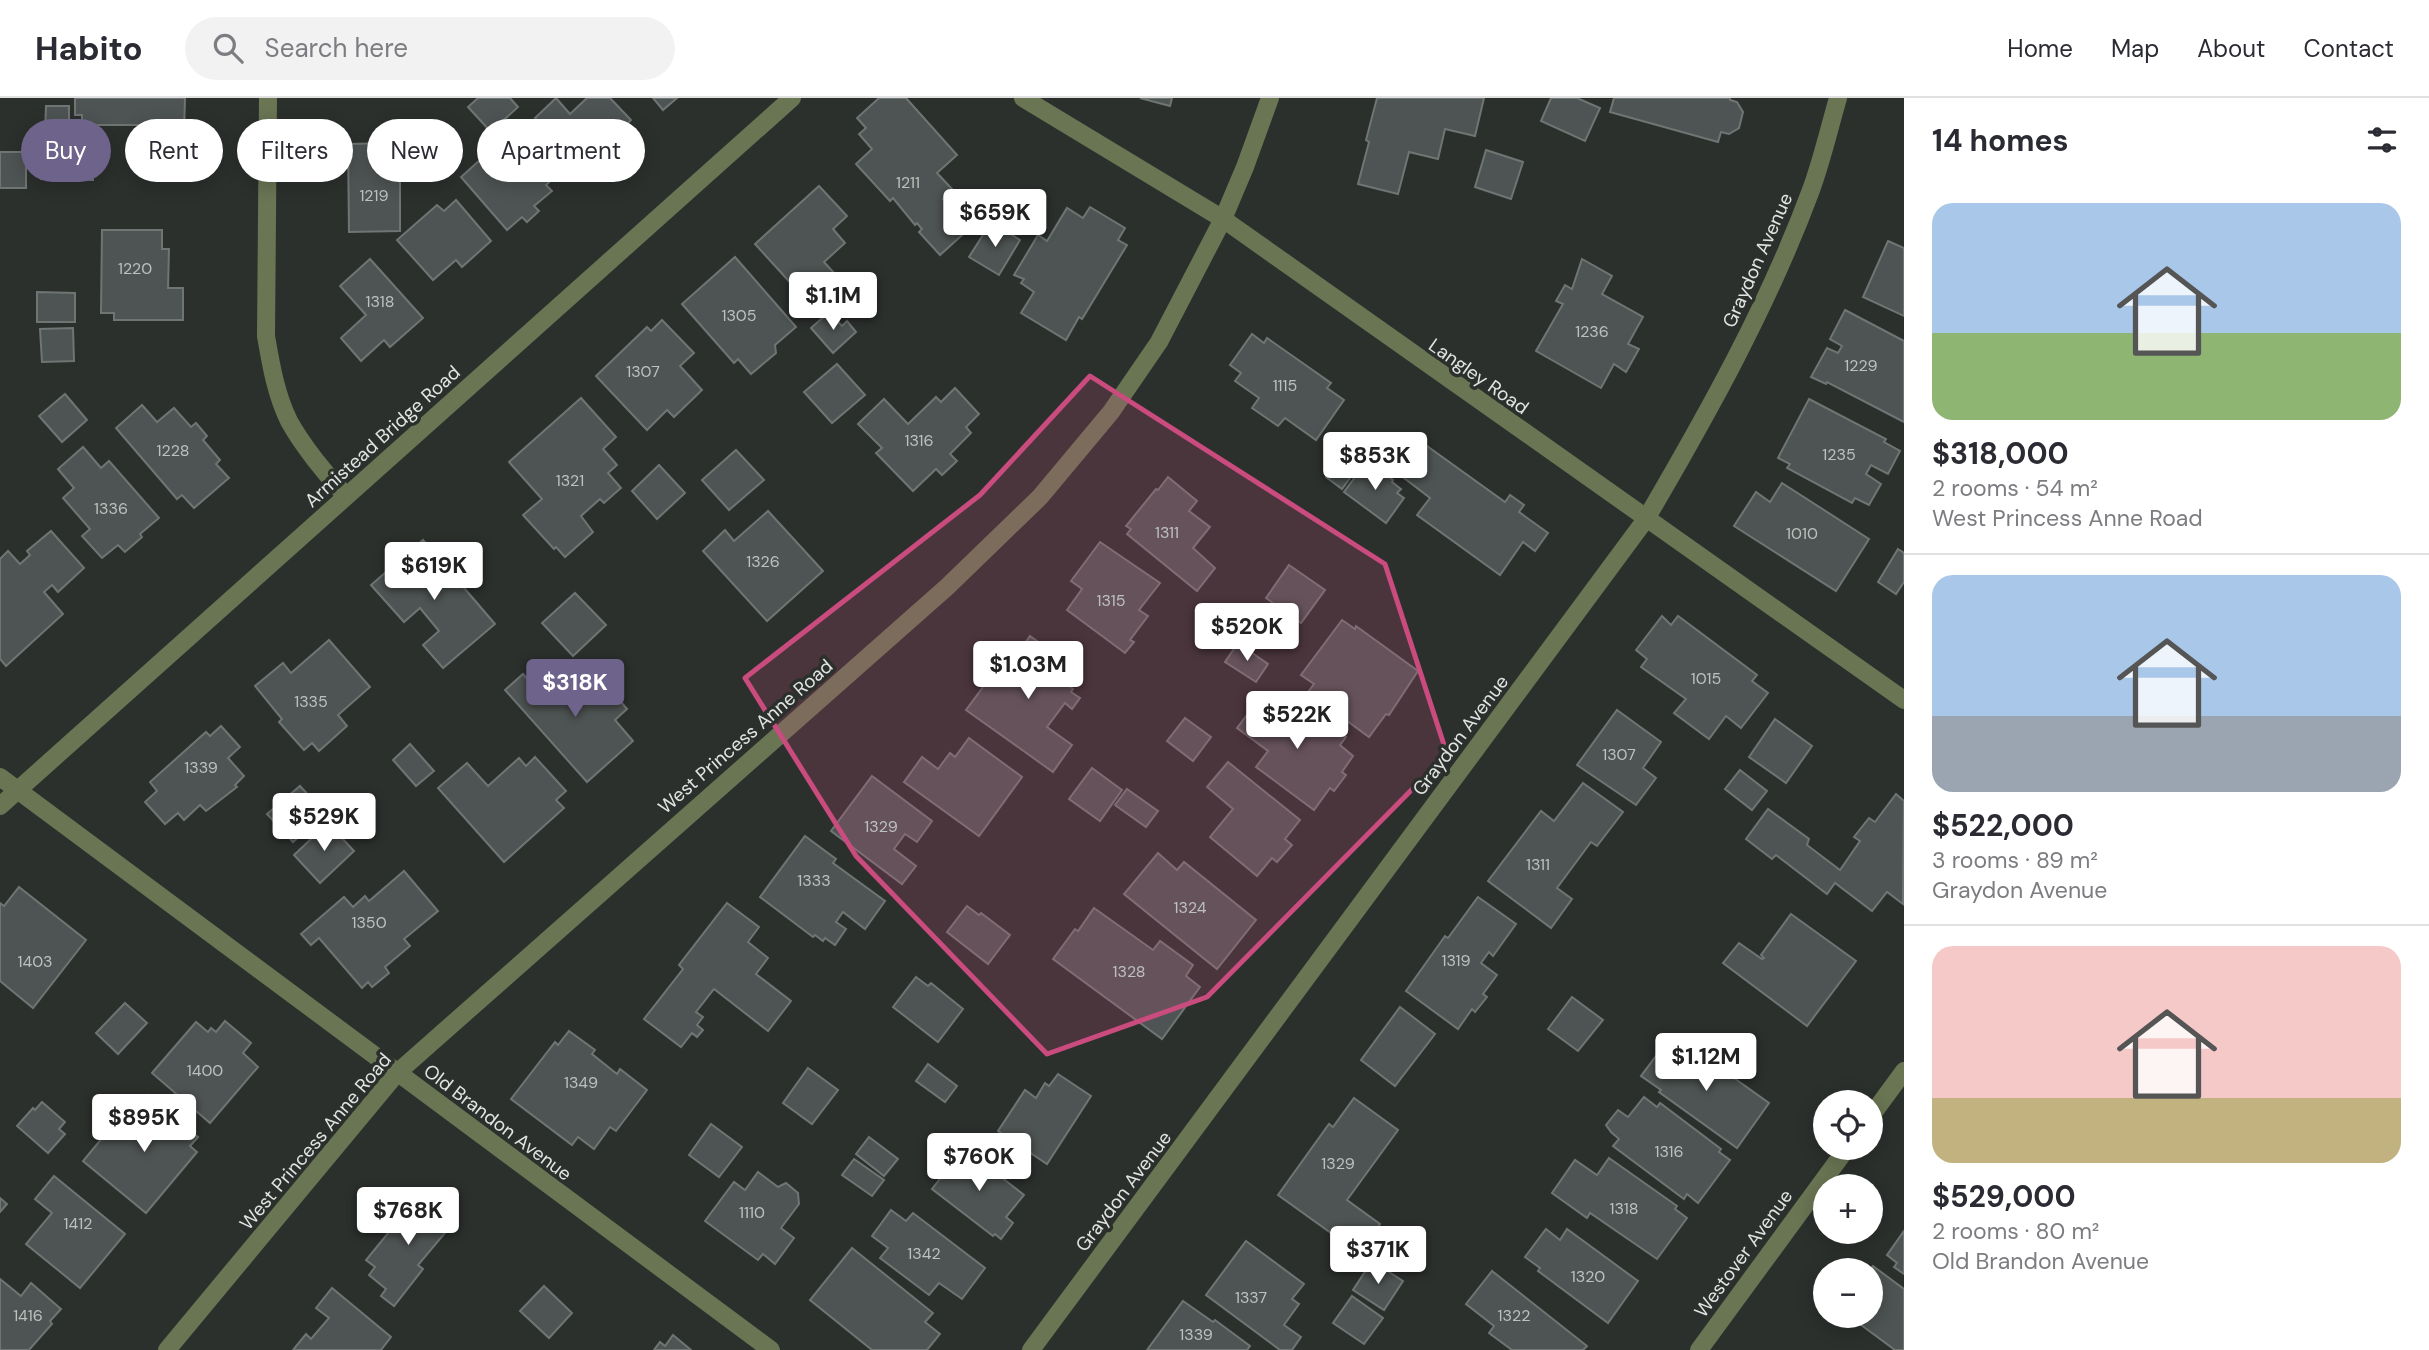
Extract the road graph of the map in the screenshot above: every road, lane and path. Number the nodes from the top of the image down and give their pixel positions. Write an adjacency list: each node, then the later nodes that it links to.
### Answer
1 (268, 98): 7 (street)
2 (792, 98): 7 (street, Armistead Bridge Road)
3 (1023, 98): 6 (street, Langley Road)
4 (1270, 98): 6 (street, West Princess Anne Road)
5 (1838, 98): 8 (street, Graydon Avenue)
6 (1223, 219): 8 (street, Langley Road); 14 (street, West Princess Anne Road)
7 (346, 496): 11 (street, Armistead Bridge Road)
8 (1646, 519): 9 (street, Langley Road); 19 (street, Graydon Avenue)
9 (1904, 700)
10 (0, 776): 11 (street, Old Brandon Avenue)
11 (17, 791): 12 (street, Armistead Bridge Road); 14 (street, Old Brandon Avenue)
12 (0, 806)
13 (1904, 1071): 15 (street)
14 (397, 1073): 17 (street, West Princess Anne Road); 18 (street, Old Brandon Avenue)
15 (1883, 1100)
16 (1838, 1160): 20 (street, Westover Avenue)
17 (167, 1350)
18 (771, 1350)
19 (1031, 1350)
20 (1699, 1350)

